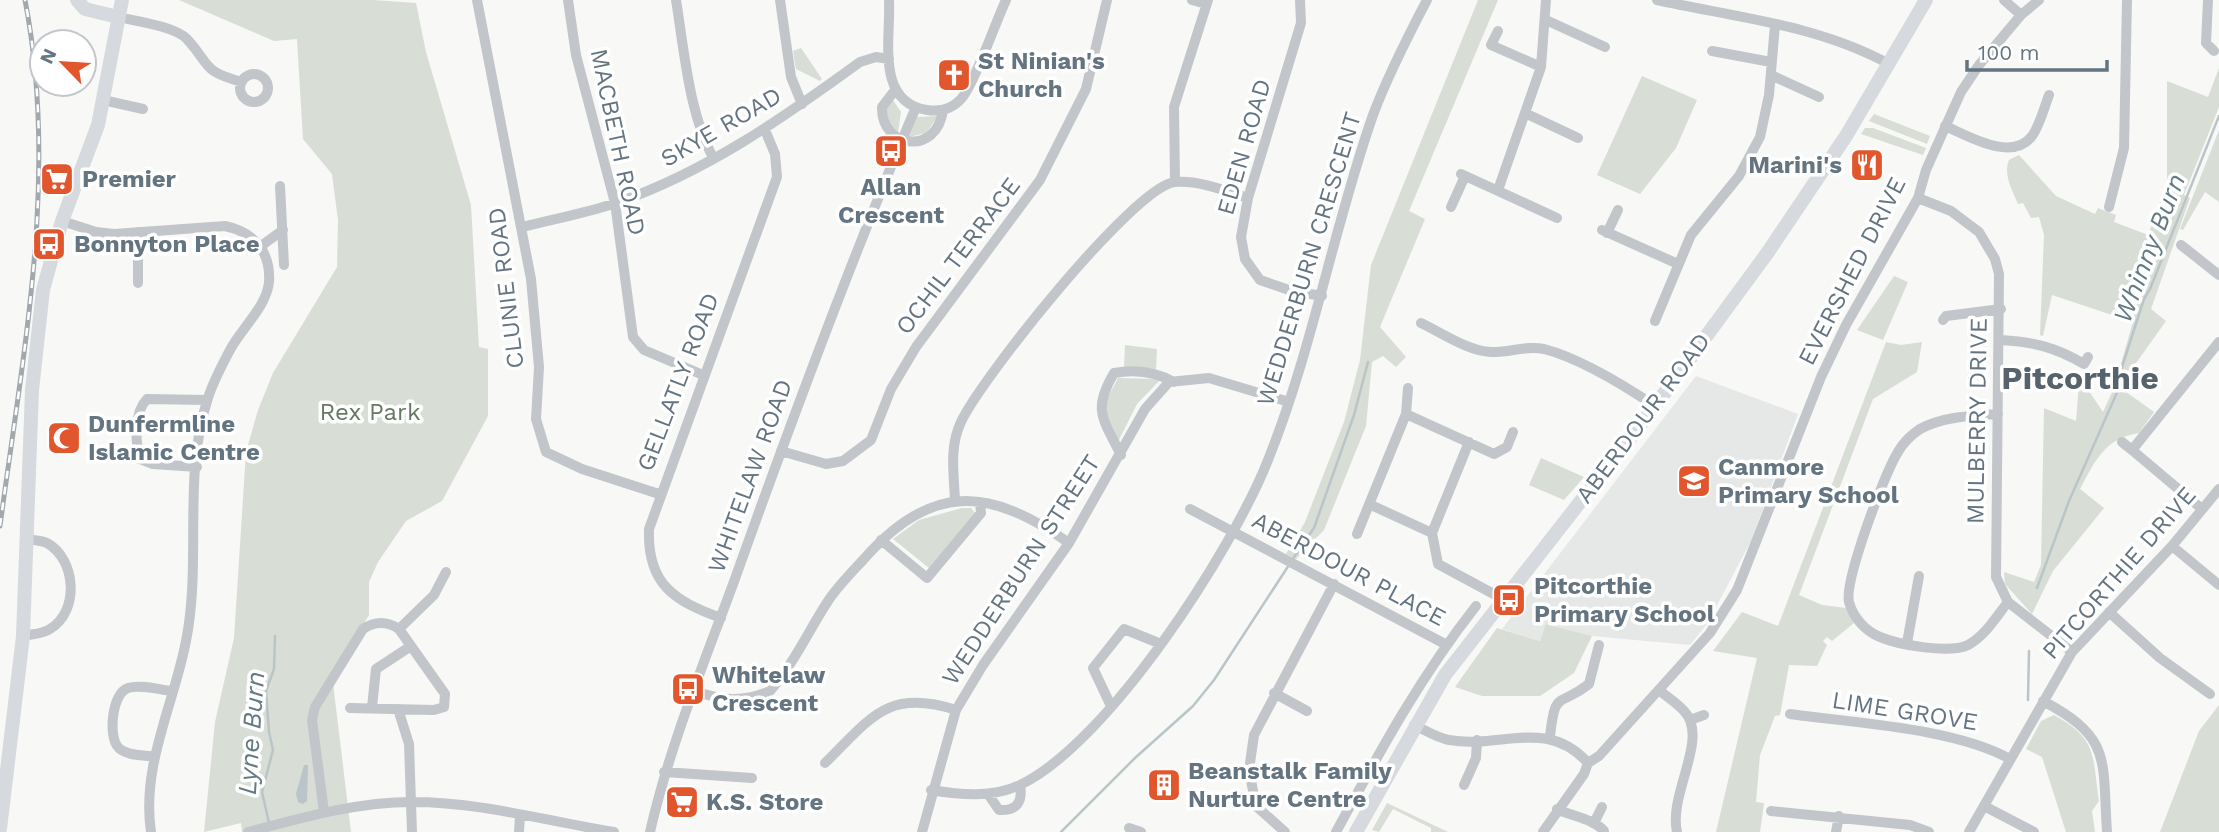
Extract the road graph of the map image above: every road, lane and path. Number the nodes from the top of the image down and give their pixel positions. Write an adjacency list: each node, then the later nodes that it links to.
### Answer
1 (77, 0): 23 (main road)
2 (122, 0): 23 (main road)
3 (477, 0): 61 (street, CLUNIE ROAD)
4 (568, 0): 55 (street, MACBETH ROAD)
5 (676, 0): 49 (street)
6 (780, 0): 40 (street)
7 (889, 0): 30 (street)
8 (1006, 0): 43 (street)
9 (1107, 0): 90 (street, OCHIL TERRACE)
10 (1192, 0): 20 (street)
11 (1300, 0): 53 (street, EDEN ROAD)
12 (1427, 0): 70 (street, WEDDERBURN CRESCENT)
13 (1546, 0): 24 (street)
14 (1657, 0): 21 (street)
15 (1926, 0): 32 (main road, ABERDOUR ROAD)
16 (2004, 0): 22 (street)
17 (2039, 0): 22 (street, EVERSHED DRIVE)
18 (2127, 0): 57 (street)
19 (2208, 0): 29 (street)
20 (1207, 2): 50 (street)
21 (1705, 5): 25 (street)
22 (2021, 15): 45 (street, EVERSHED DRIVE)
23 (118, 17): 35 (street); 39 (main road)
24 (1546, 20): 27 (street); 33 (street)
25 (1775, 25): 31 (street); 32 (street)
26 (1498, 31): 33 (street)
27 (1605, 47)
28 (1712, 51): 31 (street)
29 (2214, 51)
30 (889, 59): 36 (street); 40 (street, SKYE ROAD)
31 (1771, 62): 34 (street)
32 (1889, 64): 83 (main road, ABERDOUR ROAD)
33 (1541, 67): 44 (street)
34 (1770, 75): 38 (street); 66 (street)
35 (242, 82)
36 (895, 90): 41 (street); 48 (street)
37 (2049, 95): 45 (street)
38 (1819, 97)
39 (103, 100): 42 (street); 60 (main road)
40 (802, 104): 46 (street, SKYE ROAD)
41 (916, 107): 43 (street); 48 (street, WHITELAW ROAD)
42 (143, 109)
43 (943, 110): 48 (street)
44 (1527, 114): 47 (street); 52 (street)
45 (1945, 126): 54 (street, EVERSHED DRIVE)
46 (765, 130): 49 (street, SKYE ROAD); 78 (street, GELLATLY ROAD)
47 (1578, 138)
48 (902, 139): 90 (street, WHITELAW ROAD)
49 (714, 159): 55 (street, SKYE ROAD)
50 (1175, 182): 53 (street); 95 (street)
51 (280, 186): 62 (street)
52 (1498, 190): 56 (street); 59 (street)
53 (1248, 198): 70 (street, EDEN ROAD)
54 (1918, 198): 71 (street, MULBERRY DRIVE); 126 (street, EVERSHED DRIVE)
55 (615, 203): 61 (street, SKYE ROAD); 78 (street, MACBETH ROAD)
56 (1451, 207)
57 (2109, 207)
58 (1618, 210): 66 (street)
59 (1557, 218)
60 (62, 221): 63 (street); 103 (main road)
61 (523, 227): 94 (street, CLUNIE ROAD)
62 (283, 230): 65 (street); 67 (street)
63 (138, 232): 65 (street); 69 (street)
64 (2181, 245): 68 (street)
65 (261, 246): 81 (street)
66 (1678, 264): 73 (street)
67 (284, 265)
68 (2219, 275)
69 (138, 283)
70 (1322, 296): 82 (street, WEDDERBURN CRESCENT)
71 (2001, 309): 72 (street); 75 (street, MULBERRY DRIVE)
72 (1943, 320)
73 (1655, 321)
74 (1421, 323): 83 (street)
75 (2001, 340): 77 (street); 85 (street, MULBERRY DRIVE)
76 (2219, 342): 89 (street)
77 (2084, 364)
78 (703, 375): 94 (street, GELLATLY ROAD)
79 (1174, 382): 82 (street); 91 (street, WEDDERBURN STREET); 91 (street)
80 (1408, 387): 84 (street)
81 (207, 400): 92 (street); 92 (street)
82 (1289, 402): 100 (street, WEDDERBURN CRESCENT)
83 (1655, 406): 111 (main road, ABERDOUR ROAD)
84 (1406, 414): 87 (street); 97 (street)
85 (1998, 414): 112 (street, MULBERRY DRIVE); 118 (street)
86 (1513, 432): 87 (street)
87 (1469, 442): 101 (street)
88 (2122, 442): 89 (street)
89 (2133, 450): 99 (street)
90 (780, 451): 115 (street, WHITELAW ROAD)
91 (1121, 455): 105 (street, WEDDERBURN STREET)
92 (197, 467): 124 (street)
93 (2219, 489): 99 (street, PITCORTHIE DRIVE)
94 (659, 494): 115 (street, GELLATLY ROAD)
95 (956, 501): 96 (street); 104 (street)
96 (980, 502): 104 (street); 105 (street)
97 (1371, 505): 101 (street); 102 (street)
98 (1190, 509): 100 (street)
99 (2203, 509): 106 (street, PITCORTHIE DRIVE)
100 (1233, 530): 109 (street, ABERDOUR PLACE); 119 (street, WEDDERBURN CRESCENT)
101 (1432, 533): 111 (street)
102 (1357, 534)
103 (25, 539): 117 (main road); 117 (street)
104 (881, 540): 125 (street)
105 (1069, 543): 134 (street, WEDDERBURN STREET)
106 (2172, 546): 110 (street); 114 (street, PITCORTHIE DRIVE)
107 (446, 572): 116 (street)
108 (1914, 583): 118 (street)
109 (1334, 584): 120 (street, ABERDOUR PLACE); 127 (street)
110 (2219, 585)
111 (1503, 599): 139 (main road, ABERDOUR ROAD)
112 (2008, 602): 118 (street); 123 (street)
113 (1476, 607): 120 (street)
114 (2109, 612): 123 (street, PITCORTHIE DRIVE); 128 (street)
115 (721, 618): 125 (street, WHITELAW ROAD)
116 (399, 629): 122 (street); 157 (street)
117 (23, 636): 162 (main road)
118 (1908, 643)
119 (1161, 644): 130 (street, WEDDERBURN CRESCENT); 130 (street)
120 (1445, 645): 173 (street)
121 (1599, 645): 140 (street)
122 (411, 646): 131 (street); 133 (street)
123 (2072, 652): 129 (street, PITCORTHIE DRIVE)
124 (172, 691): 142 (street); 142 (street)
125 (694, 691): 146 (street, WHITELAW ROAD)
126 (1659, 691): 138 (street); 145 (street, EVERSHED DRIVE)
127 (1274, 694): 135 (street); 172 (street)
128 (2210, 694)
129 (2043, 701): 143 (street, PITCORTHIE DRIVE); 181 (street)
130 (1111, 706): 148 (street, WEDDERBURN CRESCENT)
131 (372, 707): 132 (street); 133 (street)
132 (351, 708)
133 (398, 709): 152 (street)
134 (956, 710): 144 (street); 150 (street, WEDDERBURN STREET)
135 (1307, 711)
136 (1790, 714): 143 (street, LIME GROVE)
137 (1704, 715): 138 (street)
138 (1689, 720): 176 (street)
139 (1414, 725): 141 (street); 174 (main road, ABERDOUR ROAD)
140 (1550, 737): 141 (street); 145 (street)
141 (1477, 740): 149 (street)
142 (155, 757): 164 (street)
143 (2010, 759): 153 (street, PITCORTHIE DRIVE)
144 (825, 763)
145 (1588, 763): 155 (street, EVERSHED DRIVE)
146 (664, 772): 147 (street); 169 (street, WHITELAW ROAD)
147 (752, 778)
148 (1020, 785): 151 (street, WEDDERBURN CRESCENT); 151 (street, WEDDERBURN CRESCENT)
149 (1464, 785)
150 (931, 790): 151 (street, WEDDERBURN CRESCENT); 170 (street, WEDDERBURN STREET)
151 (988, 794)
152 (411, 802): 157 (street); 158 (street); 166 (street)
153 (1984, 806): 179 (street, PITCORTHIE DRIVE); 180 (street)
154 (1602, 807): 160 (street)
155 (1557, 809): 160 (street); 175 (street, EVERSHED DRIVE)
156 (1771, 811): 159 (street)
157 (324, 812): 165 (street)
158 (520, 815): 167 (street); 168 (street)
159 (1839, 816): 177 (street); 178 (street)
160 (1594, 823): 163 (street)
161 (1129, 828): 171 (street)
162 (0, 829)
163 (1604, 831)
164 (151, 832)
165 (248, 832)
166 (412, 832)
167 (519, 832)
168 (614, 832)
169 (650, 832)
170 (922, 832)
171 (1141, 832)
172 (1285, 832)
173 (1336, 832)
174 (1356, 832)
175 (1544, 832)
176 (1677, 832)
177 (1836, 832)
178 (1929, 832)
179 (1969, 832)
180 (2034, 832)
181 (2107, 832)

